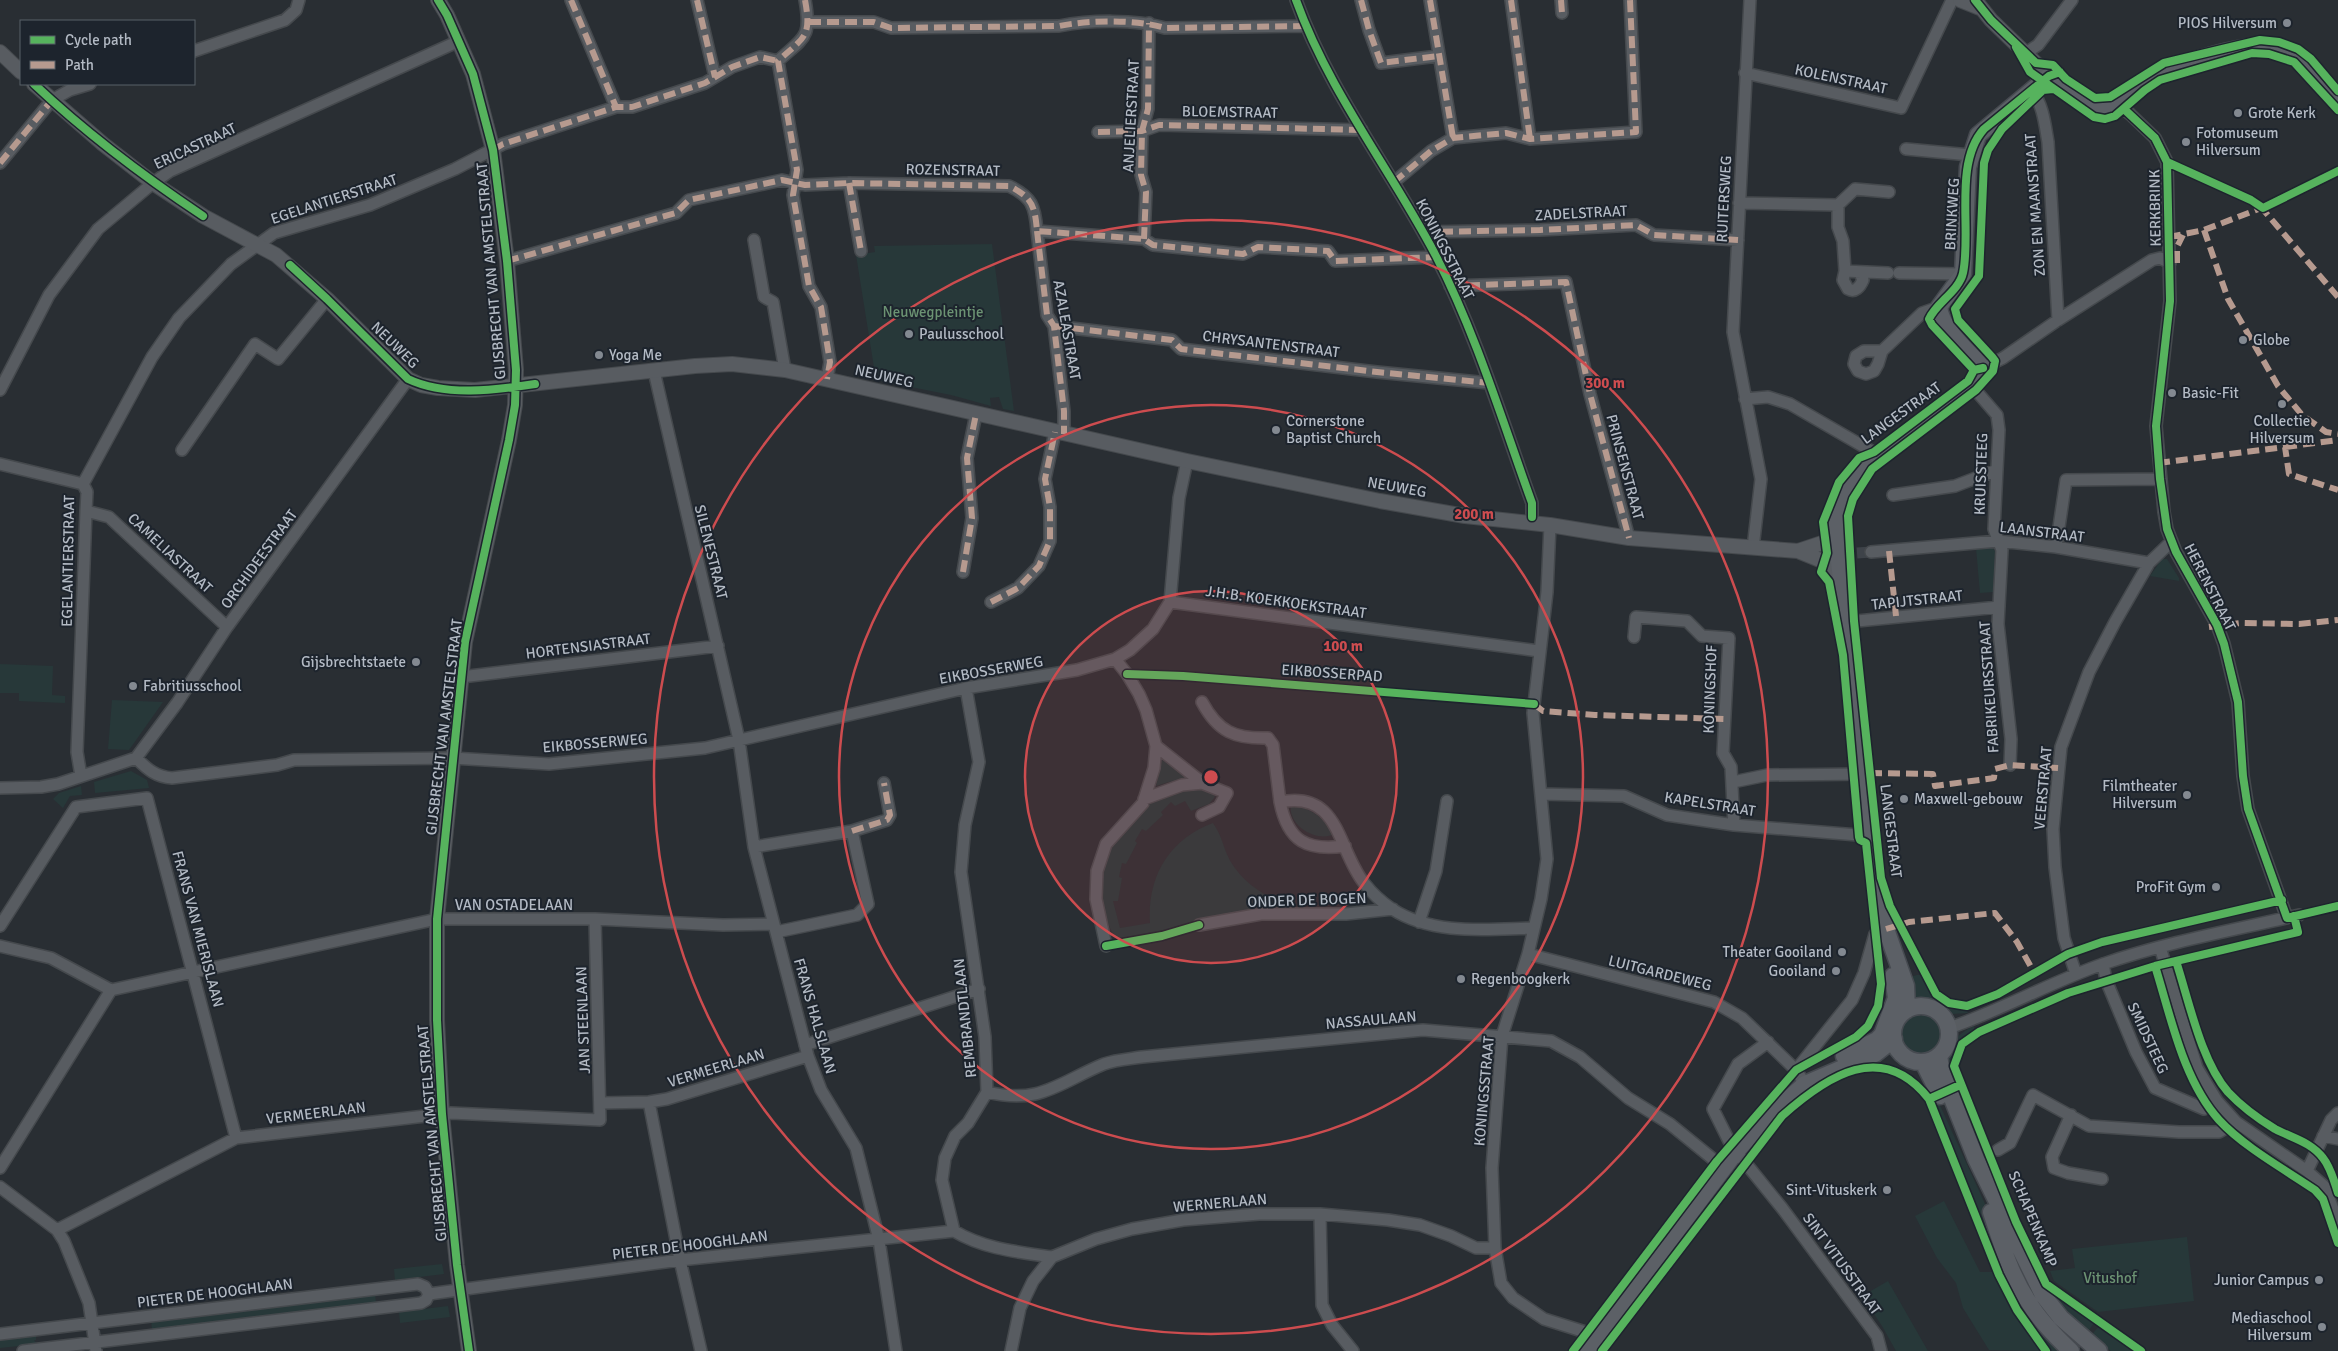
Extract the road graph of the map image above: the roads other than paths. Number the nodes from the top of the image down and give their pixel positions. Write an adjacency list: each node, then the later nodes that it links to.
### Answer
1 (299, 0): 21 (street)
2 (438, 0): 20 (street, GIJSBRECHT VAN AMSTELSTRAAT)
3 (571, 0): 35 (street)
4 (697, 0): 29 (street)
5 (805, 0): 17 (street)
6 (1296, 0): 19 (street, KONINGSSTRAAT)
7 (1361, 0): 24 (street)
8 (1430, 0): 24 (street)
9 (1511, 0): 41 (street)
10 (1561, 0): 16 (street)
11 (1630, 0): 41 (street)
12 (1750, 0): 27 (street, RUITERSWEG)
13 (2072, 0): 23 (street)
14 (1954, 1): 15 (street); 27 (street, KOLENSTRAAT)
15 (1978, 4): 23 (street)
16 (1562, 13)
17 (809, 22): 18 (street); 25 (street)
18 (1149, 23): 19 (street); 38 (street, ANJELIERSTRAAT)
19 (1306, 26): 37 (street, KONINGSSTRAAT)
20 (459, 41): 43 (street, GIJSBRECHT VAN AMSTELSTRAAT); 46 (street, ERICASTRAAT)
21 (195, 51)
22 (0, 52): 26 (street)
23 (2026, 52): 28 (street)
24 (1438, 56): 40 (street)
25 (778, 61): 29 (street, EGELANTIERSTRAAT); 47 (street)
26 (20, 71)
27 (1745, 74): 51 (street, RUITERSWEG)
28 (2049, 76): 32 (main road, BRINKWEG); 36 (main road, KERKBRINK)
29 (715, 77): 35 (street, EGELANTIERSTRAAT)
30 (35, 85): 33 (street, NEUWEG)
31 (87, 85): 33 (street)
32 (2032, 91): 44 (main road, BRINKWEG); 69 (street, ZON EN MAANSTRAAT)
33 (52, 100): 45 (street); 46 (street, NEUWEG)
34 (2338, 100): 36 (main road)
35 (616, 107): 43 (street, EGELANTIERSTRAAT)
36 (2113, 108): 62 (street, KERKBRINK)
37 (1362, 130): 38 (street, BLOEMSTRAAT); 48 (street, KONINGSSTRAAT)
38 (1142, 131): 39 (street, BLOEMSTRAAT); 56 (street, ANJELIERSTRAAT)
39 (1098, 132)
40 (1453, 138): 41 (street); 48 (street)
41 (1530, 139)
42 (1906, 149): 44 (street)
43 (493, 150): 58 (street, EGELANTIERSTRAAT); 61 (street, GIJSBRECHT VAN AMSTELSTRAAT)
44 (1970, 156): 65 (main road, BRINKWEG)
45 (0, 163)
46 (153, 182): 58 (street, NEUWEG); 80 (street, ERICASTRAAT)
47 (795, 182): 49 (street, ROZENSTRAAT); 61 (street, ROZENSTRAAT); 76 (street)
48 (1394, 182): 54 (street, KONINGSSTRAAT)
49 (849, 183): 53 (street, ROZENSTRAAT); 59 (street)
50 (1889, 192): 52 (street)
51 (1739, 204): 52 (street); 57 (street, RUITERSWEG)
52 (1838, 205): 63 (street)
53 (1037, 231): 56 (street); 70 (street, AZALEASTRAAT)
54 (1422, 232): 57 (street, ZADELSTRAAT); 60 (street, KONINGSSTRAAT)
55 (754, 240): 73 (street)
56 (1144, 240): 60 (street)
57 (1738, 240): 81 (street, RUITERSWEG)
58 (257, 246): 67 (street, NEUWEG); 90 (street, EGELANTIERSTRAAT)
59 (860, 251)
60 (1436, 258): 66 (street, KONINGSSTRAAT)
61 (507, 261): 79 (street, GIJSBRECHT VAN AMSTELSTRAAT)
62 (2170, 263): 69 (street, LANGESTRAAT); 89 (street, HERENSTRAAT)
63 (1845, 271): 64 (street); 64 (street)
64 (1860, 273): 65 (street)
65 (1963, 274): 68 (main road)
66 (1450, 286): 77 (street, KONINGSSTRAAT); 96 (street, PRINSENSTRAAT)
67 (327, 298): 75 (street, NEUWEG); 84 (street)
68 (1939, 307): 71 (street); 72 (main road)
69 (2058, 320): 72 (street, LANGESTRAAT)
70 (1054, 326): 77 (street, CHRYSANTENSTRAAT); 83 (street, AZALEASTRAAT)
71 (1882, 351)
72 (1983, 368): 78 (main road, LANGESTRAAT)
73 (785, 370): 74 (street, NEUWEG); 76 (street, NEUWEG)
74 (654, 371): 79 (street, NEUWEG); 112 (street, SILENESTRAAT)
75 (408, 379): 79 (street, NEUWEG); 110 (street, ORCHIDEESTRAAT)
76 (827, 379): 82 (street, NEUWEG)
77 (1489, 383): 93 (street, KONINGSSTRAAT)
78 (1971, 385): 85 (main road, LANGESTRAAT); 88 (street, KRUISSTEEG)
79 (516, 387): 115 (street, GIJSBRECHT VAN AMSTELSTRAAT)
80 (0, 390)
81 (1745, 399): 85 (street); 99 (street, RUITERSWEG)
82 (976, 414): 83 (street, NEUWEG); 104 (street)
83 (1060, 433): 86 (street, NEUWEG); 106 (street)
84 (182, 450)
85 (1880, 456): 95 (main road, LANGESTRAAT)
86 (1187, 461): 93 (street, NEUWEG); 107 (street)
87 (0, 464): 90 (street)
88 (1997, 470): 91 (street); 97 (street, KRUISSTEEG)
89 (2160, 479): 98 (street, HERENSTRAAT); 100 (street)
90 (83, 484): 92 (street, EGELANTIERSTRAAT)
91 (1893, 495)
92 (86, 511): 110 (street, CAMELIASTRAAT); 124 (street, EGELANTIERSTRAAT)
93 (1536, 524): 94 (street, NEUWEG)
94 (1550, 525): 96 (street, NEUWEG); 113 (street, KONINGSSTRAAT)
95 (1836, 535): 101 (street, NEUWEG); 105 (main road, LANGESTRAAT)
96 (1629, 538): 99 (street, NEUWEG)
97 (1998, 541): 100 (street, LAANSTRAAT); 102 (street, LAANSTRAAT); 108 (street, KRUISSTEEG)
98 (2172, 541): 103 (street, HERENSTRAAT); 141 (street, HERENSTRAAT)
99 (1753, 548): 101 (street, NEUWEG)
100 (2056, 548): 103 (street, LAANSTRAAT)
101 (1798, 551): 105 (street, NEUWEG)
102 (1871, 552)
103 (2149, 563): 156 (street, VEERSTRAAT)
104 (963, 572)
105 (1841, 575): 109 (main road, LANGESTRAAT)
106 (991, 602)
107 (1170, 602): 113 (street, J.H.B. KOEKKOEKSTRAAT); 114 (street, EIKBOSSERWEG)
108 (1999, 607): 109 (street, TAPIJTSTRAAT); 122 (street, FABRIKEURSSTRAAT)
109 (1851, 621): 123 (main road, LANGESTRAAT)
110 (228, 627): 120 (street, ORCHIDEESTRAAT)
111 (1634, 637): 125 (street, KONINGSHOF)
112 (718, 646): 115 (street, HORTENSIASTRAAT); 118 (street, SILENESTRAAT)
113 (1540, 651): 129 (street, KONINGSSTRAAT)
114 (1115, 659): 116 (street, EIKBOSSERWEG); 119 (street)
115 (461, 677): 121 (street, GIJSBRECHT VAN AMSTELSTRAAT)
116 (966, 688): 118 (street, EIKBOSSERWEG); 157 (street, REMBRANDTLAAN)
117 (1202, 702): 132 (street)
118 (739, 740): 121 (street, EIKBOSSERWEG); 138 (street, FRANS HALSLAAN)
119 (1156, 746): 127 (street); 130 (street)
120 (136, 758): 121 (street, EIKBOSSERWEG); 124 (street)
121 (452, 758): 142 (street, GIJSBRECHT VAN AMSTELSTRAAT)
122 (2010, 765)
123 (1863, 774): 125 (street, LANGESTRAAT); 136 (main road, LANGESTRAAT)
124 (80, 776): 128 (street)
125 (1733, 782): 134 (street, KONINGSHOF)
126 (884, 783): 135 (street)
127 (1203, 783): 130 (street); 133 (street)
128 (0, 788)
129 (1541, 794): 134 (street, KAPELSTRAAT); 148 (street, KONINGSSTRAAT)
130 (1144, 799): 151 (street)
131 (1447, 801): 144 (street)
132 (1280, 802): 137 (street); 137 (street)
133 (1202, 815)
134 (1734, 825): 136 (street, KAPELSTRAAT)
135 (852, 831): 138 (street); 147 (street, VAN OSTADELAAN)
136 (1870, 836): 149 (main road, LANGESTRAAT)
137 (1345, 846): 139 (street)
138 (754, 847): 147 (street, FRANS HALSLAAN)
139 (1393, 909): 144 (street); 145 (street, ONDER DE BOGEN)
140 (2299, 915): 141 (street)
141 (2287, 918): 152 (street)
142 (437, 919): 143 (street, VAN OSTADELAAN); 155 (street, VAN OSTADELAAN); 173 (street, GIJSBRECHT VAN AMSTELSTRAAT)
143 (595, 919): 147 (street, VAN OSTADELAAN); 171 (street, JAN STEENLAAN)
144 (1419, 922): 148 (street)
145 (1199, 925)
146 (0, 926): 155 (street, FRANS VAN MIERISLAAN)
147 (775, 928): 164 (street, FRANS HALSLAAN)
148 (1534, 928): 153 (street, KONINGSSTRAAT)
149 (1886, 929): 159 (main road, LANGESTRAAT); 167 (street); 167 (main road)
150 (0, 946): 158 (street)
151 (1106, 946)
152 (2160, 946): 154 (street); 169 (street)
153 (1528, 954): 161 (street, KONINGSSTRAAT); 163 (street, LUITGARDEWEG)
154 (2103, 964): 156 (street); 169 (street, SMIDSTEEG)
155 (194, 972): 158 (street, VAN OSTADELAAN); 178 (street, FRANS VAN MIERISLAAN)
156 (2076, 974): 160 (street)
157 (979, 989): 164 (street, VERMEERLAAN); 168 (street, REMBRANDTLAAN)
158 (111, 990): 182 (street)
159 (1907, 1010): 160 (main road); 162 (main road)
160 (1949, 1028): 165 (main road)
161 (1502, 1036): 168 (street, NASSAULAAN); 183 (street, NASSAULAAN); 192 (street, KONINGSSTRAAT)
162 (1894, 1039): 166 (main road); 167 (main road)
163 (1768, 1042): 167 (street, LUITGARDEWEG); 181 (street, SINT VITUSSTRAAT)
164 (806, 1050): 170 (street, VERMEERLAAN); 191 (street, FRANS HALSLAAN)
165 (1939, 1056): 166 (main road); 210 (main road, SCHAPENKAMP)
166 (1923, 1062): 209 (main road)
167 (1801, 1077): 181 (main road)
168 (987, 1092): 190 (street, REMBRANDTLAAN)
169 (2217, 1101): 176 (street)
170 (649, 1102): 171 (street, VERMEERLAAN); 194 (street)
171 (601, 1103): 175 (street, JAN STEENLAAN)
172 (2338, 1113): 177 (street)
173 (442, 1114): 175 (street, VERMEERLAAN); 178 (street, VERMEERLAAN); 195 (street, GIJSBRECHT VAN AMSTELSTRAAT)
174 (2071, 1115): 176 (street); 180 (street); 185 (street)
175 (600, 1120)
176 (2236, 1122): 184 (street)
177 (2323, 1136): 179 (street); 184 (street)
178 (236, 1138): 189 (street, VERMEERLAAN)
179 (2338, 1139)
180 (1998, 1150)
181 (1736, 1152): 183 (main road); 208 (street, SINT VITUSSTRAAT)
182 (0, 1168)
183 (1724, 1168): 199 (main road)
184 (2308, 1170): 188 (street)
185 (2102, 1179)
186 (0, 1187): 189 (street)
187 (1320, 1214): 192 (street, WERNERLAAN); 193 (street, WERNERLAAN); 206 (street)
188 (2338, 1222)
189 (57, 1230): 197 (street)
190 (954, 1231): 191 (street, PIETER DE HOOGHLAAN); 193 (street)
191 (879, 1240): 194 (street, PIETER DE HOOGHLAAN); 204 (street, FRANS HALSLAAN)
192 (1495, 1248): 199 (street, KONINGSSTRAAT)
193 (1052, 1258): 205 (street, WERNERLAAN)
194 (680, 1260): 195 (street, PIETER DE HOOGHLAAN); 203 (street)
195 (460, 1290): 196 (street, PIETER DE HOOGHLAAN); 202 (street, GIJSBRECHT VAN AMSTELSTRAAT)
196 (429, 1294): 197 (street, PIETER DE HOOGHLAAN); 200 (street, PIETER DE HOOGHLAAN)
197 (93, 1324): 198 (street, PIETER DE HOOGHLAAN); 200 (street)
198 (0, 1334)
199 (1598, 1336): 207 (main road)
200 (95, 1347): 201 (street, PIETER DE HOOGHLAAN)
201 (23, 1351)
202 (469, 1351)
203 (701, 1351)
204 (896, 1351)
205 (1011, 1351)
206 (1353, 1351)
207 (1588, 1351)
208 (1881, 1351)
209 (2071, 1351)
210 (2099, 1351)

